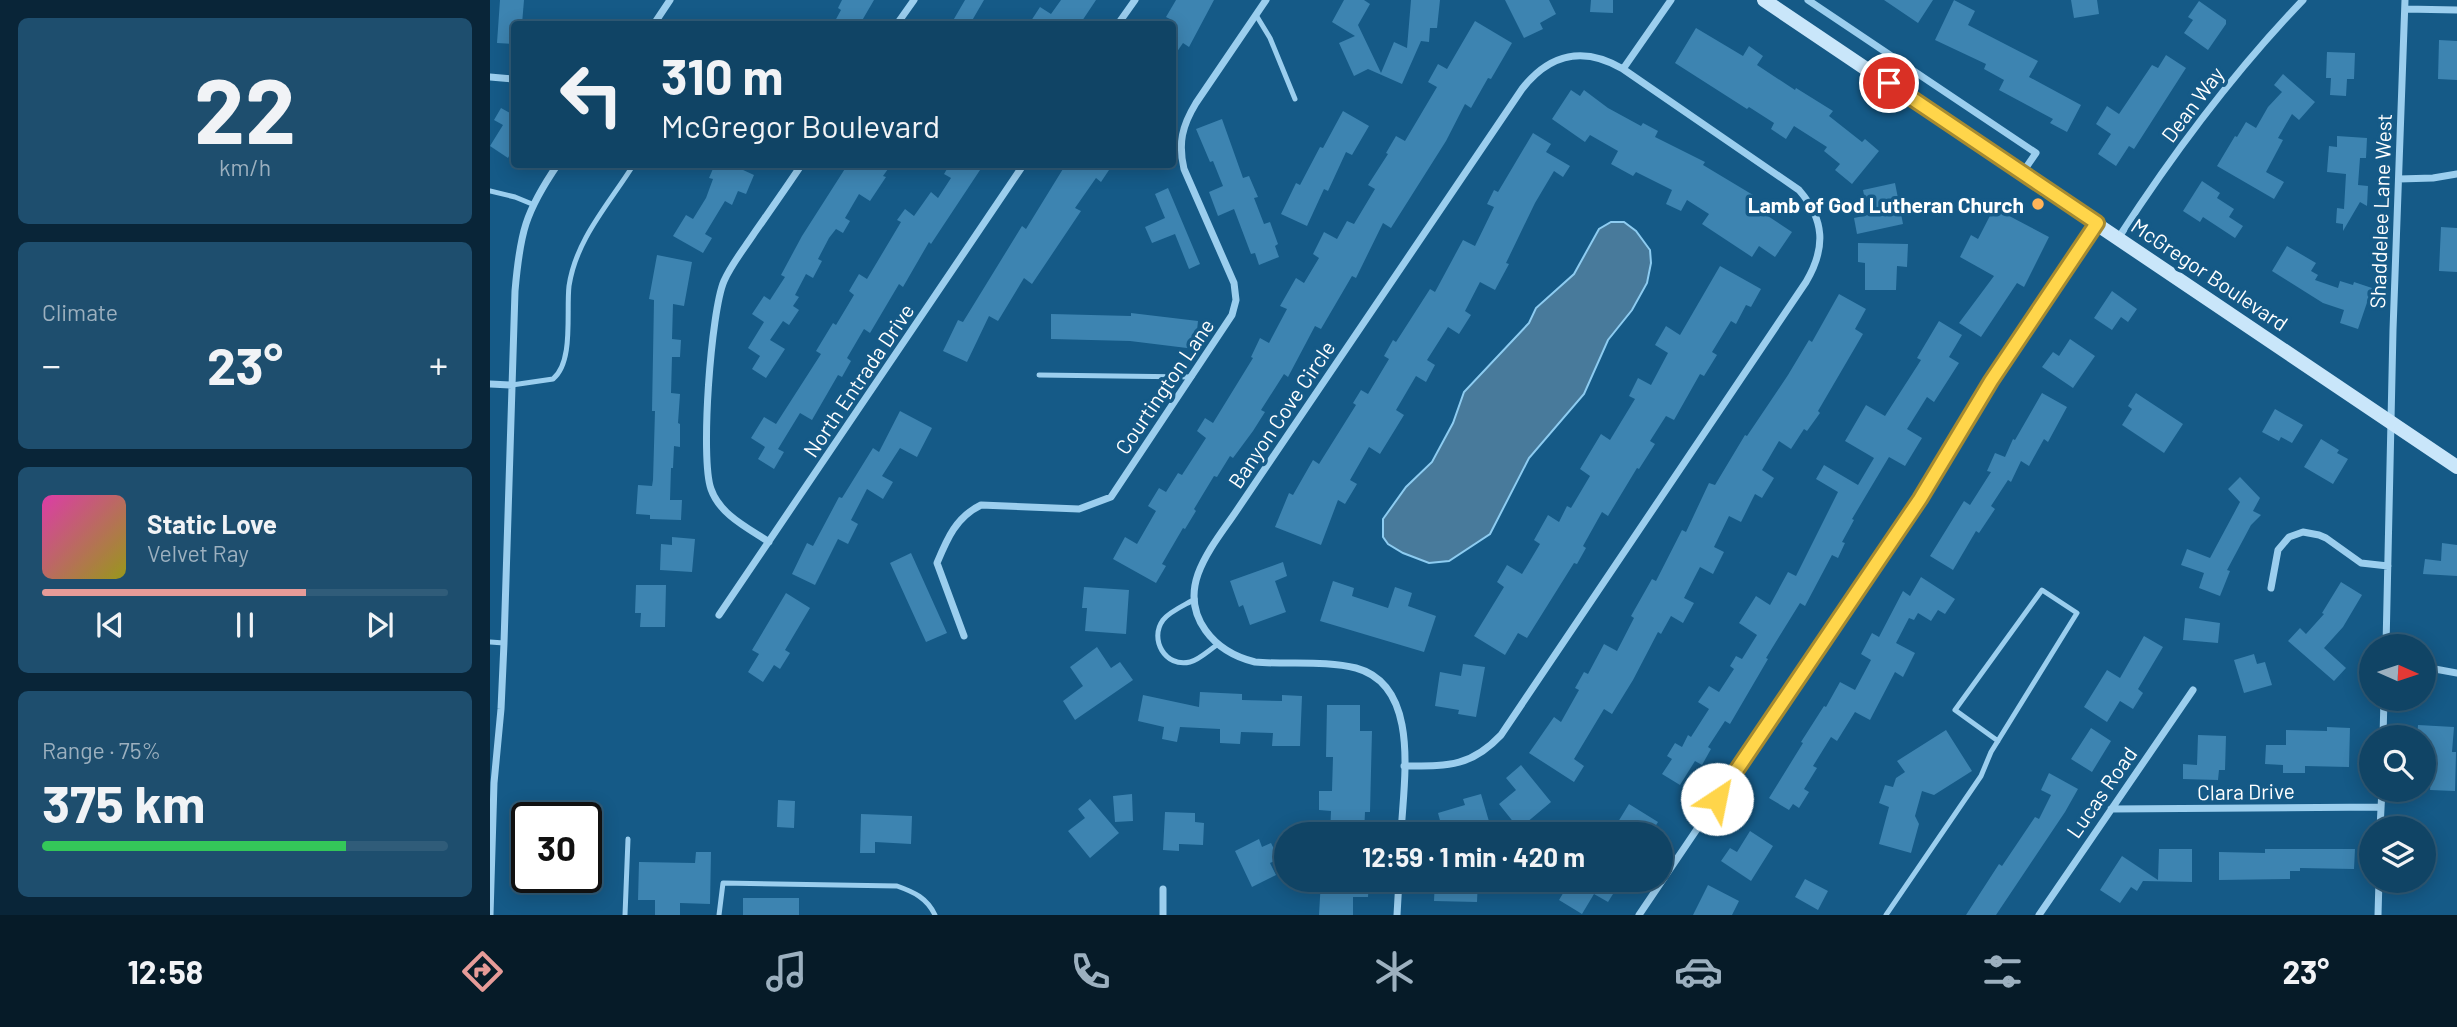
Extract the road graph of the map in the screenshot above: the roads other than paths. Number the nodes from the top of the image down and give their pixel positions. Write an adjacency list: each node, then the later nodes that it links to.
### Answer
1 (670, 0): 12 (street)
2 (914, 0): 13 (street)
3 (1135, 0): 14 (street)
4 (1266, 0): 11 (street, Courtington Lane)
5 (1671, 0): 15 (street)
6 (1764, 0): 23 (main road, McGregor Boulevard)
7 (1808, 0): 23 (street)
8 (2303, 0): 29 (street, Dean Way)
9 (2405, 4): 10 (street); 25 (street, Shaddelee Lane West)
10 (2457, 10)
11 (1256, 15): 18 (lane); 31 (street, Courtington Lane)
12 (656, 21)
13 (899, 21)
14 (1120, 21)
15 (1623, 69): 39 (street, Banyon Cove Circle); 50 (street, Banyon Cove Circle)
16 (490, 77): 17 (street)
17 (511, 79)
18 (1295, 99)
19 (555, 168): 27 (street)
20 (631, 168): 33 (lane)
21 (799, 168): 36 (street)
22 (1021, 168): 36 (street, North Entrada Drive)
23 (2023, 172): 28 (main road, McGregor Boulevard)
24 (2457, 174): 25 (street)
25 (2399, 179): 34 (street, Shaddelee Lane West)
26 (490, 191): 27 (lane)
27 (532, 204): 33 (street)
28 (2097, 223): 29 (main road, McGregor Boulevard); 67 (street)
29 (2119, 237): 34 (main road, McGregor Boulevard)
30 (1039, 375): 31 (lane)
31 (1192, 377): 42 (street, Courtington Lane)
32 (490, 384): 33 (street)
33 (512, 385): 44 (street)
34 (2393, 423): 35 (main road, McGregor Boulevard); 37 (street, Shaddelee Lane West)
35 (2457, 467)
36 (769, 542): 40 (street, North Entrada Drive)
37 (2388, 566): 38 (street); 41 (street, Shaddelee Lane West)
38 (2271, 588)
39 (1195, 599): 45 (street); 45 (lane)
40 (719, 615)
41 (2386, 634)
42 (964, 636)
43 (490, 642): 44 (lane)
44 (504, 643): 57 (street)
45 (1217, 645): 50 (street)
46 (2436, 669): 47 (street)
47 (2457, 673)
48 (2193, 690): 53 (street, Lucas Road)
49 (1997, 741): 49 (lane); 68 (lane)
50 (1404, 766): 55 (street)
51 (2381, 802): 52 (street)
52 (2381, 807): 53 (street, Clara Drive); 54 (street)
53 (2111, 809): 69 (street, Lucas Road)
54 (2381, 816)
55 (1402, 822)
56 (628, 839): 62 (lane)
57 (491, 852): 61 (street)
58 (1163, 888): 65 (street)
59 (1398, 892): 66 (street)
60 (2379, 893): 70 (street)
61 (490, 915)
62 (625, 915)
63 (719, 915): 64 (lane)
64 (935, 915)
65 (1163, 915)
66 (1397, 915)
67 (1639, 915)
68 (1886, 915)
69 (2039, 915)
70 (2378, 915)

